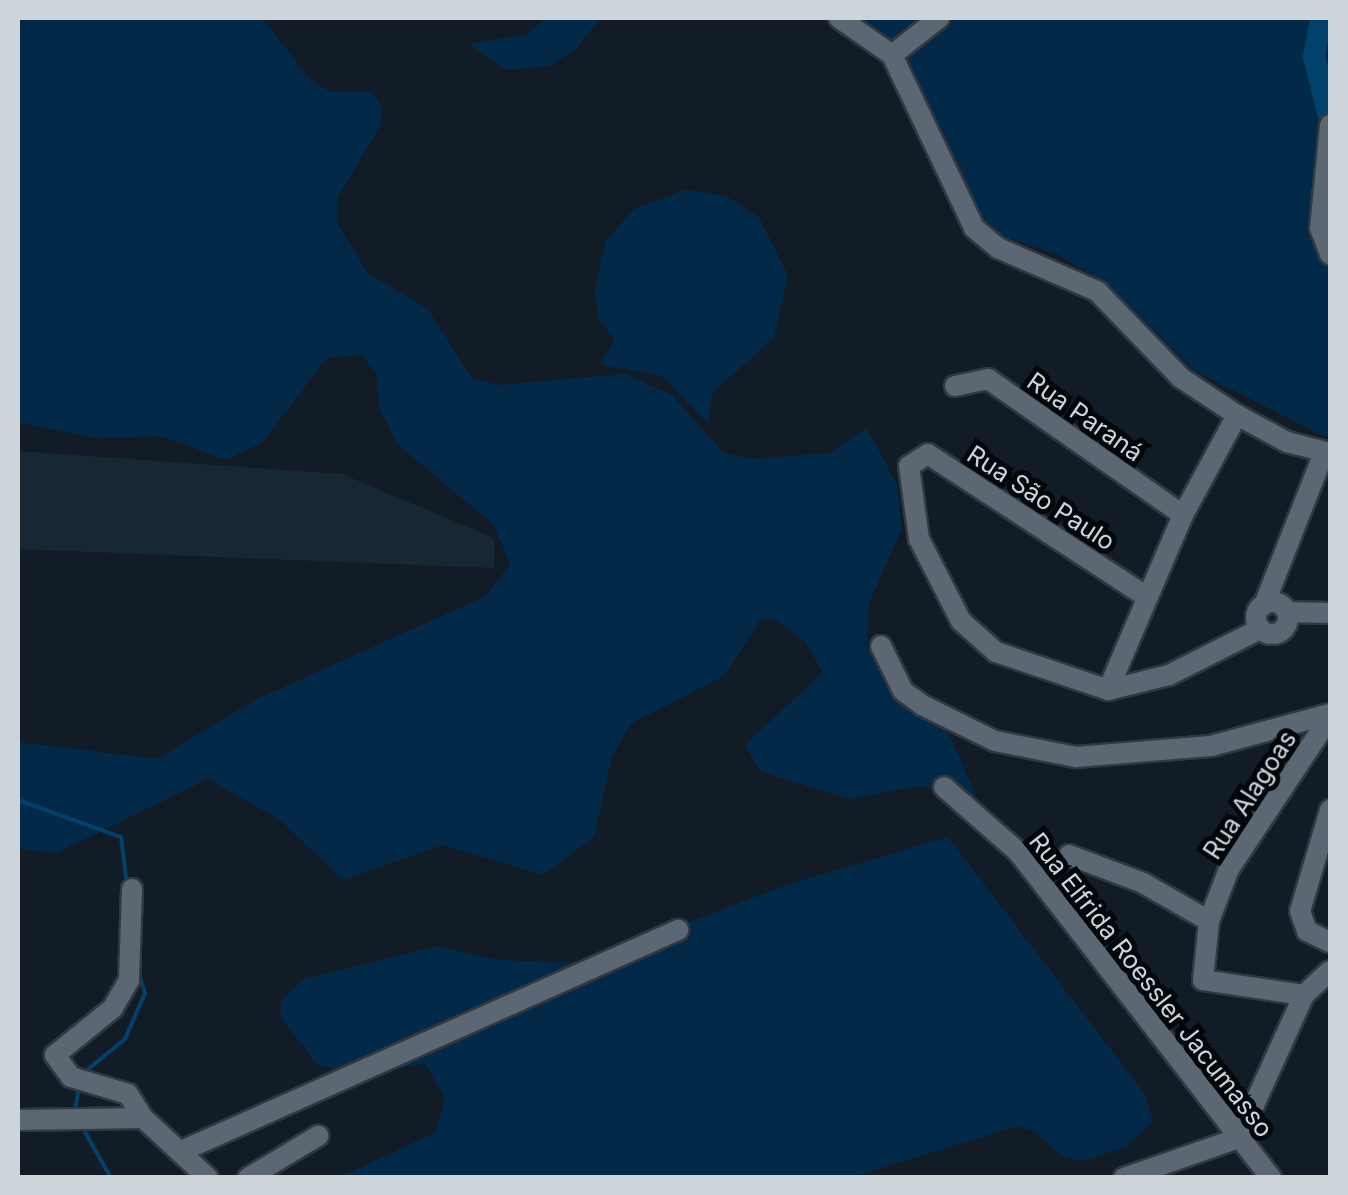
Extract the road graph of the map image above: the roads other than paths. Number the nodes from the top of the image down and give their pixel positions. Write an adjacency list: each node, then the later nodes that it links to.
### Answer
1 (839, 18): 3 (street)
2 (939, 18): 3 (street)
3 (892, 55): 7 (street)
4 (1330, 125): 5 (street)
5 (1330, 254)
6 (954, 386): 9 (street, Rua Paraná)
7 (1237, 415): 8 (street); 9 (street)
8 (1327, 453): 11 (street)
9 (1182, 515): 10 (street)
10 (1147, 597): 16 (street); 16 (street, Rua São Paulo)
11 (1264, 605): 12 (street); 14 (street)
12 (1288, 612): 13 (street); 14 (street)
13 (1330, 613)
14 (1260, 629): 16 (street)
15 (882, 646): 17 (street)
16 (1108, 690)
17 (1330, 715): 22 (street, Rua Alagoas)
18 (944, 787): 30 (street, Rua Elfrida Roessler Jacumasso)
19 (1330, 810): 24 (street)
20 (1069, 855): 22 (street)
21 (132, 888): 27 (street)
22 (1210, 921): 26 (street, Rua Alagoas)
23 (678, 930): 31 (street)
24 (1330, 942)
25 (1330, 971): 26 (street)
26 (1304, 995): 30 (street)
27 (143, 1118): 28 (street); 31 (street)
28 (18, 1120)
29 (318, 1136): 33 (street)
30 (1239, 1138): 34 (street); 35 (street, Rua Elfrida Roessler Jacumasso)
31 (184, 1150): 32 (street)
32 (208, 1178)
33 (248, 1178)
34 (1124, 1178)
35 (1271, 1178)

